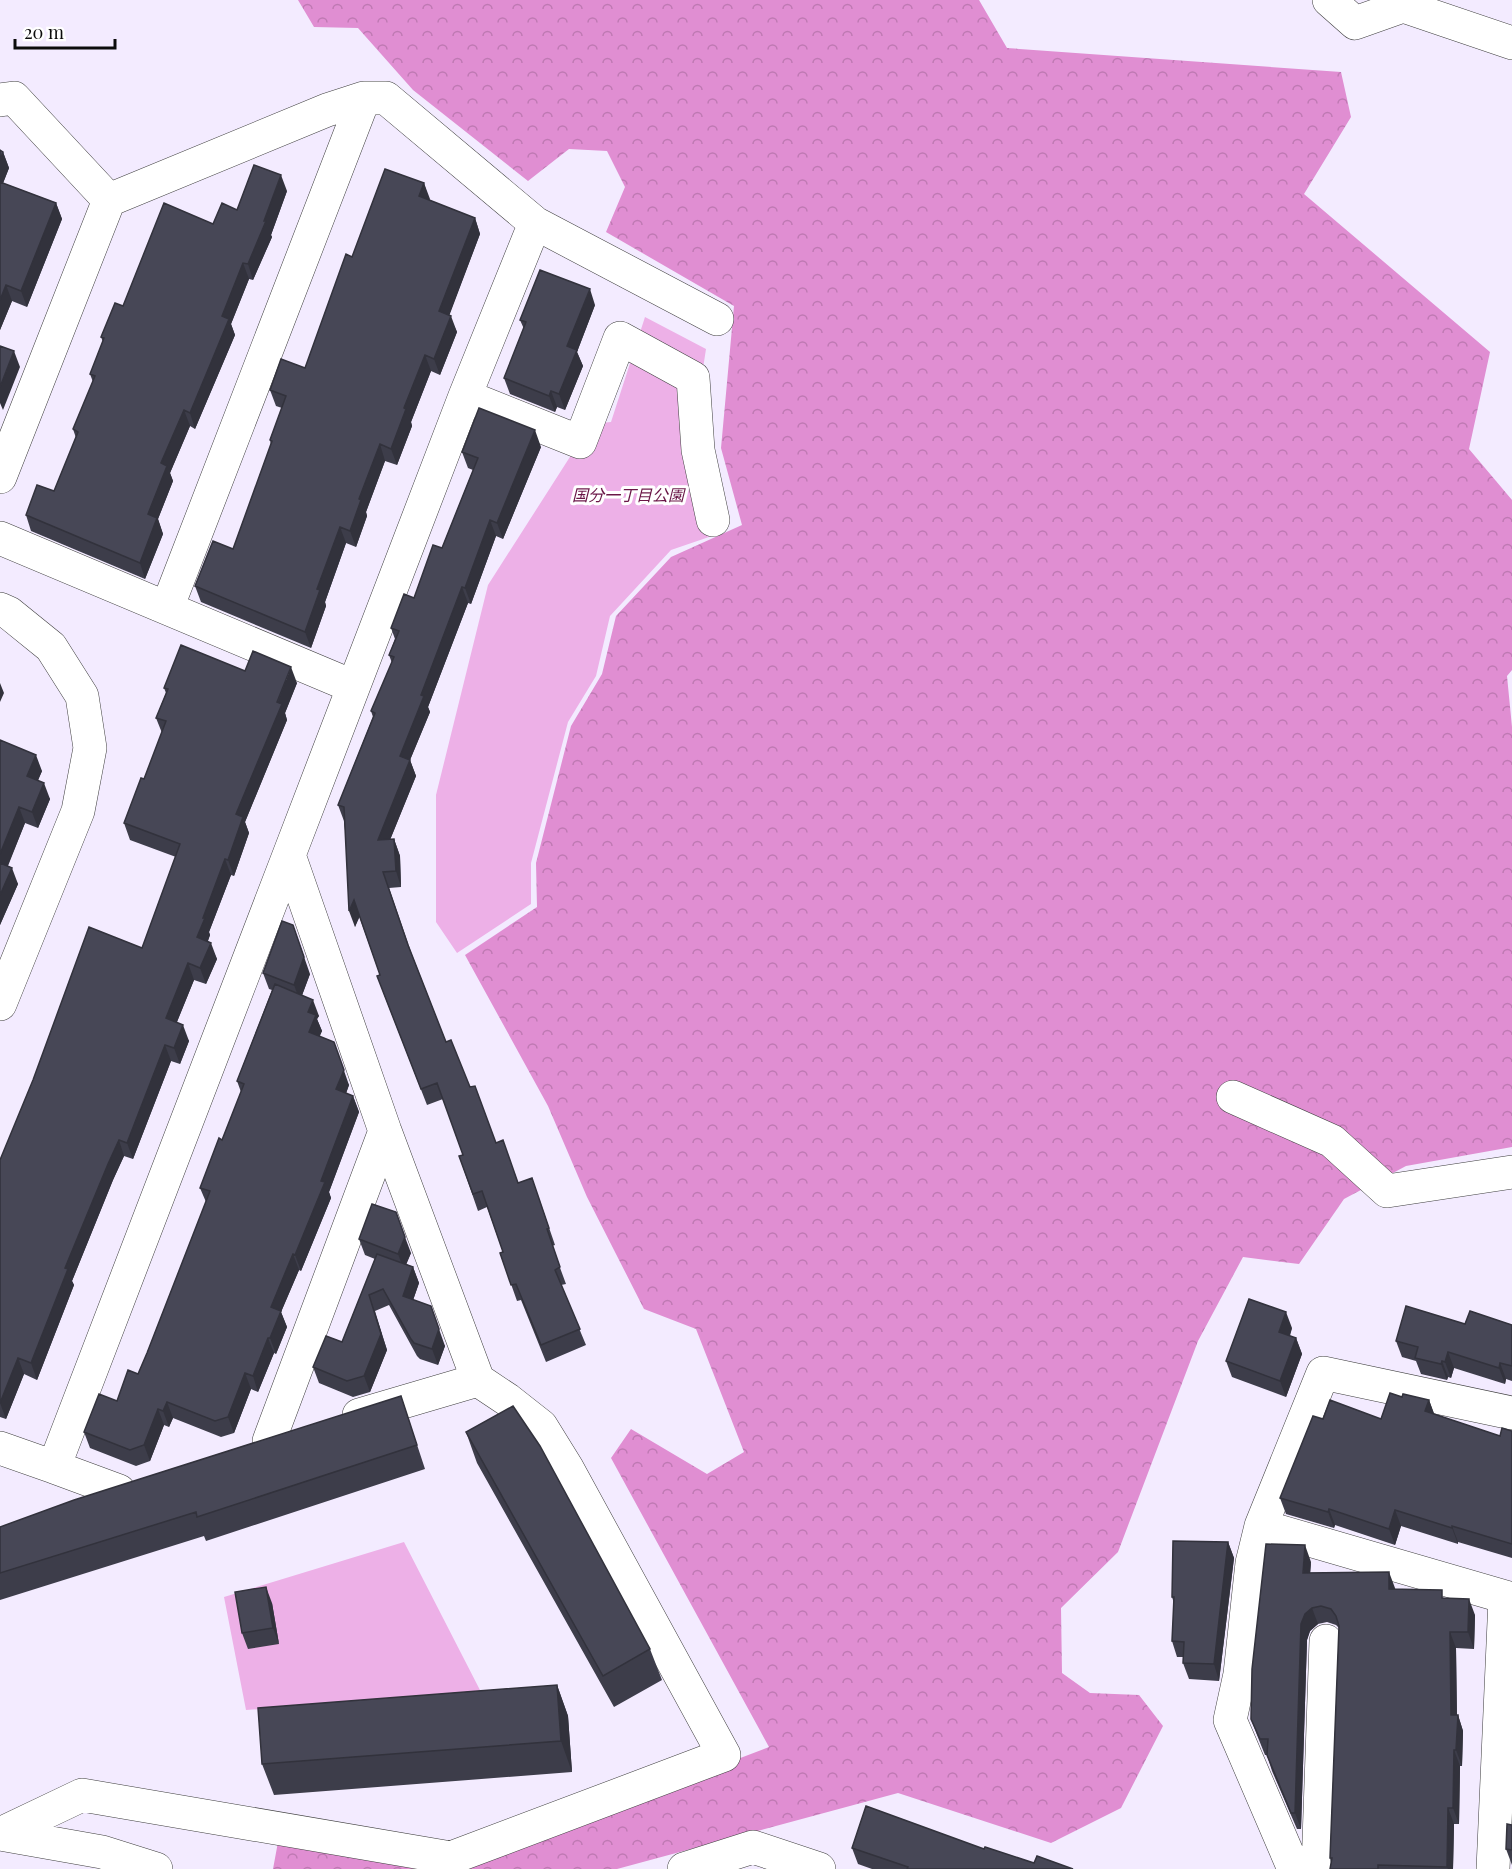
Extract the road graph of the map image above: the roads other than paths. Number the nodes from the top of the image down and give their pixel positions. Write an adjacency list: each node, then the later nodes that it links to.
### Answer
1 (1329, 0): 2 (street)
2 (1405, 3): 3 (street)
3 (1512, 43)
4 (364, 98): 6 (street); 7 (street); 13 (street)
5 (0, 100): 6 (street)
6 (109, 200): 10 (street)
7 (535, 223): 8 (street); 9 (street)
8 (717, 319)
9 (465, 396): 11 (street); 15 (street)
10 (0, 477)
11 (713, 520)
12 (0, 538): 13 (street)
13 (167, 608): 15 (street)
14 (0, 609): 17 (street)
15 (352, 686): 16 (street)
16 (289, 855): 19 (street); 28 (street)
17 (0, 1004)
18 (1233, 1097): 20 (street)
19 (385, 1131): 21 (street); 25 (street)
20 (1512, 1172)
21 (478, 1380): 23 (street); 35 (street)
22 (1512, 1413): 32 (street)
23 (335, 1422)
24 (302, 1432): 25 (street)
25 (269, 1441): 27 (street)
26 (0, 1448): 28 (street)
27 (237, 1452)
28 (54, 1467): 30 (street)
29 (151, 1480): 30 (street)
30 (119, 1491): 31 (street)
31 (76, 1507)
32 (1261, 1527): 33 (street); 39 (street)
33 (1509, 1599): 41 (street)
34 (1326, 1641): 40 (street)
35 (0, 1834): 36 (street)
36 (156, 1869)
37 (684, 1869): 38 (street)
38 (819, 1869)
39 (1294, 1869)
40 (1318, 1869)
41 (1493, 1869)

